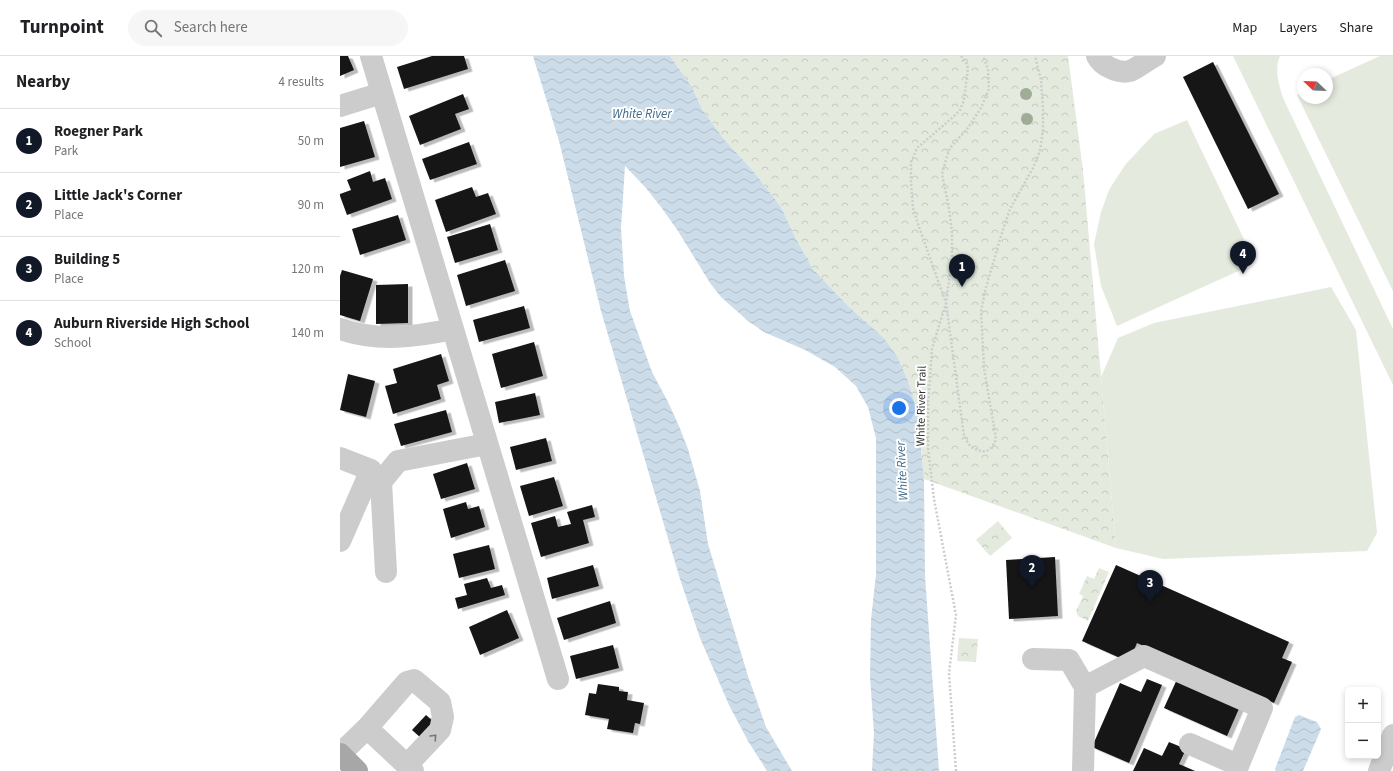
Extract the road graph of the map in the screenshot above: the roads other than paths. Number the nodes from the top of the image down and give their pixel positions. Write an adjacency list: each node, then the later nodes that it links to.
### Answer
1 (371, 56): 4 (street)
2 (1097, 56): 3 (street)
3 (1154, 56)
4 (382, 93): 5 (street); 7 (street)
5 (340, 106)
6 (340, 329): 7 (street)
7 (453, 330): 8 (street)
8 (487, 444): 11 (street); 13 (street)
9 (340, 458): 10 (street)
10 (340, 541)
11 (386, 572)
12 (1033, 659): 14 (street)
13 (558, 679)
14 (1085, 687): 20 (street); 22 (street)
15 (367, 728): 18 (street); 19 (street); 19 (street, one-way to 15)
16 (1393, 735): 23 (street)
17 (1190, 744): 20 (street)
18 (340, 754): 21 (main road)
19 (410, 768)
20 (1237, 768)
21 (357, 771)
22 (1083, 771)
23 (1379, 771)

